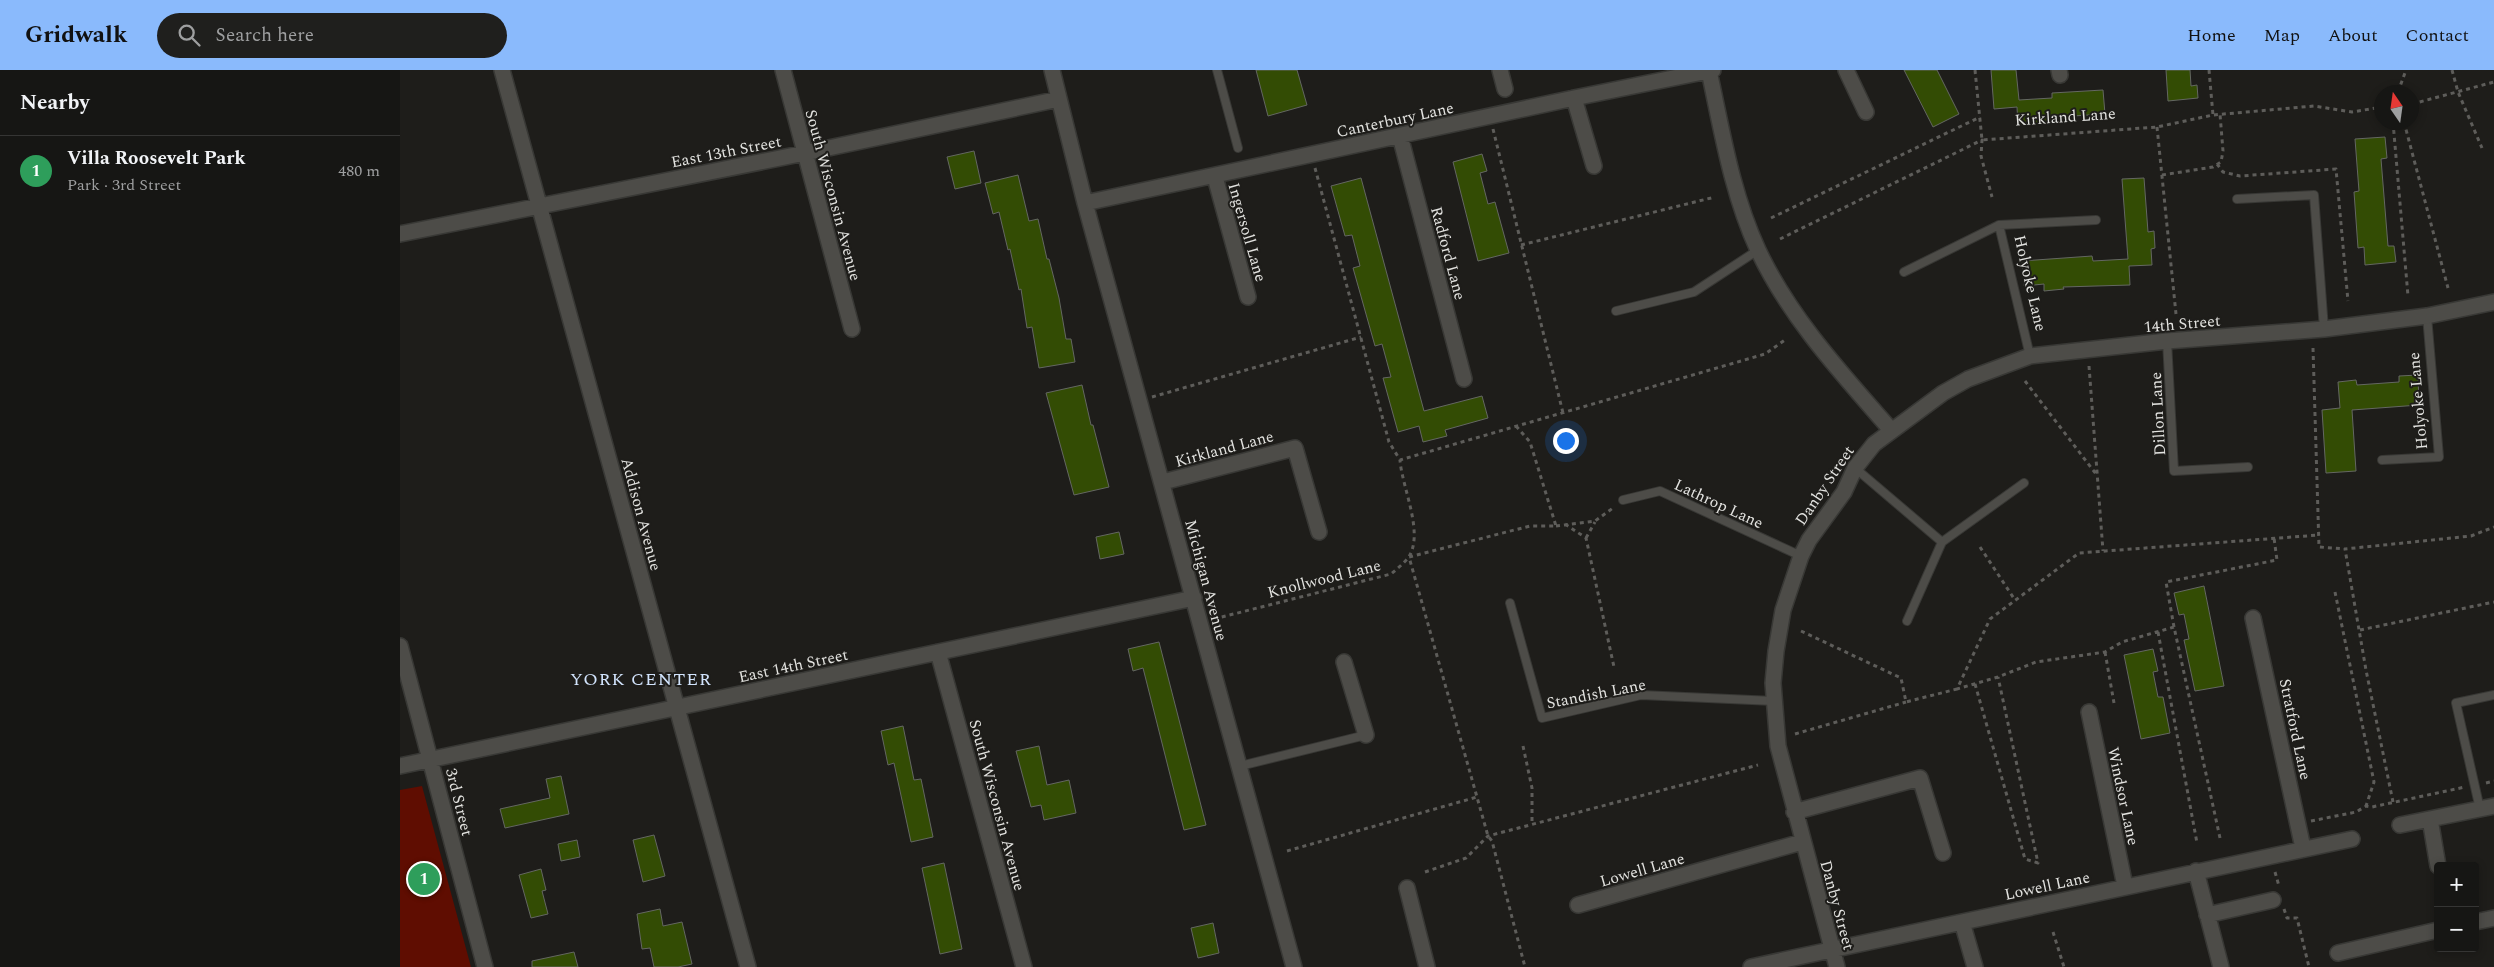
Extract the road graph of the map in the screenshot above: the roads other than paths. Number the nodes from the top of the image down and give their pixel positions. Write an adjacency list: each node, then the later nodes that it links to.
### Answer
1 (502, 70): 19 (street, Addison Avenue)
2 (784, 70): 14 (street, South Wisconsin Avenue)
3 (1052, 70): 10 (street, Michigan Avenue)
4 (1217, 70): 13 (lane)
5 (1500, 70): 8 (street)
6 (1711, 70): 9 (street, Canterbury Lane); 23 (street)
7 (1846, 70): 11 (street)
8 (1505, 89)
9 (1574, 98): 12 (street, Canterbury Lane); 15 (street)
10 (1059, 99): 14 (street, East 13th Street); 18 (street, Michigan Avenue)
11 (1866, 112)
12 (1400, 136): 16 (street, Canterbury Lane); 33 (street, Radford Lane)
13 (1238, 148)
14 (805, 153): 19 (street, East 13th Street); 29 (street, South Wisconsin Avenue)
15 (1594, 166)
16 (1215, 177): 18 (street, Canterbury Lane); 25 (street, Ingersoll Lane)
17 (2237, 199): 30 (lane)
18 (1086, 203): 38 (street, Michigan Avenue)
19 (539, 206): 22 (street, East 13th Street); 53 (street, Addison Avenue)
20 (2096, 220): 21 (lane, Holyoke Lane)
21 (1999, 225): 24 (lane); 32 (lane, Holyoke Lane)
22 (400, 234)
23 (1758, 250): 27 (lane); 34 (street)
24 (1904, 272)
25 (1248, 297)
26 (2494, 302): 28 (street, 14th Street)
27 (1616, 311)
28 (2427, 316): 30 (street, 14th Street); 35 (lane, Holyoke Lane)
29 (852, 329)
30 (2324, 329): 31 (street, 14th Street)
31 (2167, 341): 32 (street, 14th Street); 36 (lane, Dillon Lane)
32 (2030, 356): 34 (street, 14th Street)
33 (1464, 379)
34 (1891, 430): 37 (street, Danby Street)
35 (2382, 460)
36 (2248, 467)
37 (1855, 468): 42 (lane); 43 (street, Danby Street)
38 (1163, 482): 41 (street, Kirkland Lane); 44 (street, Michigan Avenue)
39 (2024, 483): 42 (lane)
40 (1623, 500): 43 (lane, Lathrop Lane)
41 (1319, 532)
42 (1942, 542): 47 (lane)
43 (1801, 556): 52 (street, Danby Street)
44 (1194, 598): 49 (street, East 14th Street); 58 (street, Michigan Avenue)
45 (1510, 603): 52 (lane, Standish Lane)
46 (2254, 618): 65 (street, Stratford Lane)
47 (1907, 621)
48 (400, 646): 56 (street, 3rd Street)
49 (938, 652): 53 (street, East 14th Street); 82 (street, South Wisconsin Avenue)
50 (1344, 662): 55 (street)
51 (2494, 695): 59 (lane)
52 (1774, 701): 60 (street, Danby Street)
53 (678, 707): 56 (street, East 14th Street); 81 (street, Addison Avenue)
54 (2089, 712): 69 (street, Windsor Lane)
55 (1366, 735): 58 (lane)
56 (431, 760): 57 (street, East 14th Street); 80 (street, 3rd Street)
57 (400, 766)
58 (1240, 766): 83 (street, Michigan Avenue)
59 (2487, 808): 61 (street)
60 (1794, 812): 64 (street, Danby Street); 66 (street)
61 (2430, 819): 62 (street); 67 (street)
62 (2400, 825)
63 (2352, 839): 65 (street, Lowell Lane)
64 (1802, 842): 72 (street, Lowell Lane); 78 (street, Danby Street)
65 (2303, 848): 68 (street, Lowell Lane)
66 (1942, 853)
67 (2437, 862)
68 (2196, 871): 69 (street, Lowell Lane); 73 (street)
69 (2125, 886): 76 (street, Lowell Lane)
70 (1407, 888): 84 (street)
71 (2278, 897): 73 (street)
72 (1578, 905)
73 (2207, 915): 88 (street)
74 (2494, 918): 75 (street)
75 (2479, 921)
76 (1962, 922): 78 (street, Lowell Lane); 87 (street)
77 (2434, 931): 79 (street)
78 (1832, 950): 85 (street, Lowell Lane); 86 (street, Danby Street)
79 (2338, 953)
80 (485, 967)
81 (748, 967)
82 (1024, 967)
83 (1294, 967)
84 (1427, 967)
85 (1751, 967)
86 (1837, 967)
87 (1975, 967)
88 (2221, 967)

